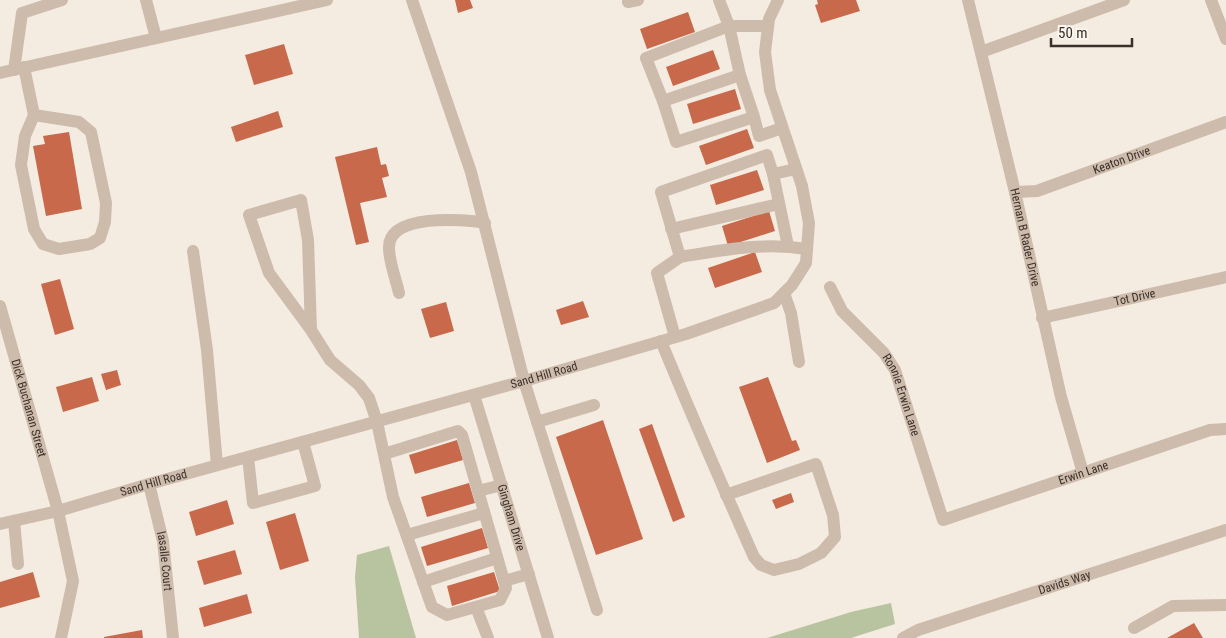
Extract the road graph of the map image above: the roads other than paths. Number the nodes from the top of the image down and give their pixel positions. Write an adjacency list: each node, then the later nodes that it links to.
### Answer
1 (62, 0): 10 (street)
2 (146, 0): 13 (street)
3 (327, 0): 13 (street)
4 (412, 0): 30 (street)
5 (719, 0): 11 (street)
6 (778, 0): 12 (street, Sand Hill Road)
7 (968, 0): 15 (street, Hernan B Rader Drive)
8 (1124, 0): 15 (street)
9 (1210, 0): 14 (street)
10 (21, 6): 16 (street)
11 (729, 26): 12 (street); 18 (street); 21 (street)
12 (768, 26): 19 (street, Sand Hill Road)
13 (156, 38): 16 (street)
14 (1226, 39)
15 (981, 52): 28 (street, Hernan B Rader Drive)
16 (19, 69): 17 (street); 22 (street)
17 (0, 73)
18 (740, 76): 20 (street); 21 (street)
19 (770, 90): 20 (street); 25 (street, Sand Hill Road)
20 (748, 98): 23 (street)
21 (663, 101): 23 (street)
22 (34, 114): 22 (street)
23 (754, 116): 25 (street)
24 (1226, 122): 28 (street, Keaton Drive)
25 (782, 128): 26 (street, Sand Hill Road)
26 (796, 169): 27 (street); 33 (street, Sand Hill Road)
27 (773, 174): 29 (street); 31 (street)
28 (1016, 192): 41 (street, Hernan B Rader Drive)
29 (779, 204): 31 (street); 32 (street)
30 (485, 223): 38 (street); 46 (street)
31 (671, 229): 35 (street)
32 (788, 246): 33 (street); 35 (street)
33 (807, 249): 39 (street, Sand Hill Road)
34 (193, 251): 57 (street)
35 (680, 257): 43 (street)
36 (1226, 277): 41 (street, Tot Drive)
37 (830, 287): 65 (street, Ronnie Erwin Lane)
38 (399, 293)
39 (784, 293): 43 (street, Sand Hill Road); 45 (street)
40 (0, 306): 63 (street, Dick Buchanan Street)
41 (1042, 318): 58 (street, Hernan B Rader Drive)
42 (311, 330): 42 (street); 49 (street)
43 (675, 337): 44 (street, Sand Hill Road)
44 (661, 341): 46 (street, Sand Hill Road); 62 (street)
45 (799, 362)
46 (524, 381): 47 (street, Sand Hill Road); 50 (street)
47 (474, 395): 49 (street, Sand Hill Road); 52 (street, Gingham Drive)
48 (594, 405): 50 (street)
49 (377, 422): 53 (street, Sand Hill Road); 55 (street)
50 (537, 422): 77 (street)
51 (1226, 429): 58 (street, Erwin Lane)
52 (488, 439): 54 (street); 60 (street, Gingham Drive)
53 (303, 442): 56 (street, Sand Hill Road); 56 (street)
54 (465, 446): 55 (street); 61 (street)
55 (384, 454): 69 (street)
56 (248, 457): 57 (street, Sand Hill Road)
57 (217, 465): 59 (street, Sand Hill Road)
58 (1083, 473): 65 (street, Erwin Lane)
59 (149, 484): 63 (street, Sand Hill Road); 80 (street, lasalle Court)
60 (502, 485): 61 (street); 72 (street, Gingham Drive)
61 (478, 491): 64 (street)
62 (726, 494): 62 (street)
63 (58, 511): 66 (street, Sand Hill Road); 79 (street, Dick Buchanan Street)
64 (484, 513): 69 (street); 70 (street)
65 (943, 520)
66 (14, 521): 67 (street, Sand Hill Road); 71 (street)
67 (0, 524)
68 (1226, 530): 83 (street, Davids Way)
69 (407, 535): 74 (street)
70 (497, 558): 73 (street); 74 (street)
71 (18, 564)
72 (529, 574): 73 (street); 82 (street, Gingham Drive)
73 (504, 581): 76 (street)
74 (423, 582): 76 (street)
75 (1226, 605): 78 (street)
76 (476, 607): 81 (street)
77 (597, 610)
78 (1134, 628)
79 (61, 638)
80 (173, 638)
81 (488, 638)
82 (548, 638)
83 (904, 638)

